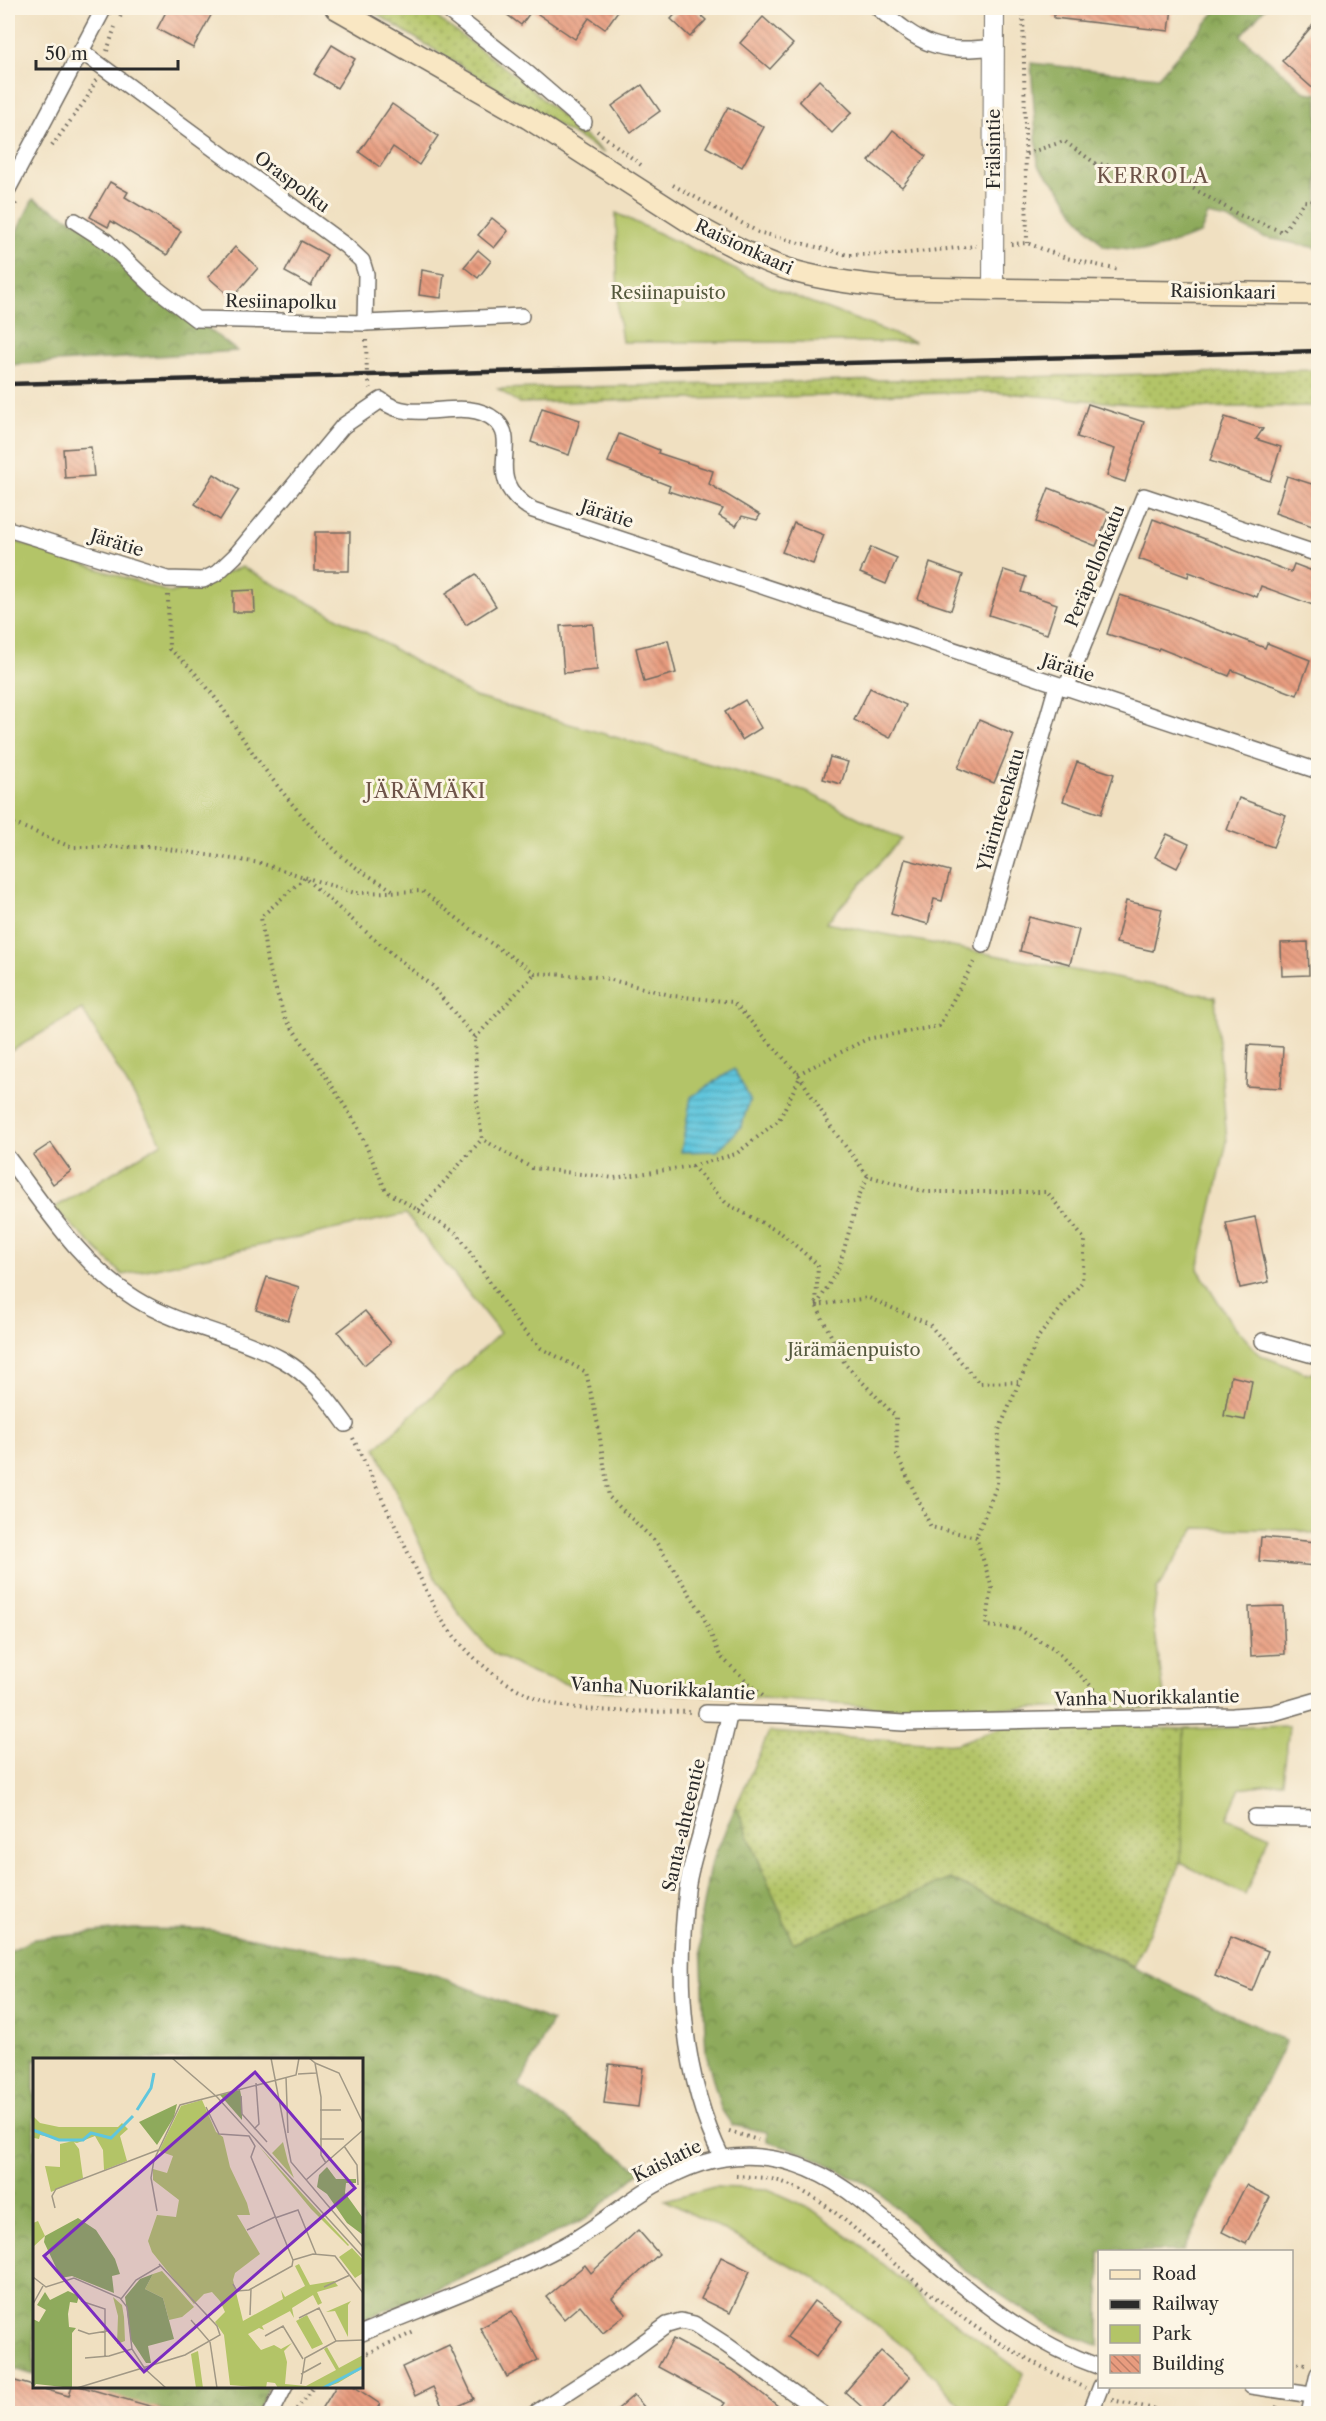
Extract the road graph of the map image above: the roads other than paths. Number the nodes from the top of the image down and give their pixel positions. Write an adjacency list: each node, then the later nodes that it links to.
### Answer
1 (104, 8): 7 (street)
2 (336, 8): 11 (main road, Raisionkaari)
3 (445, 8): 8 (street)
4 (878, 8): 6 (street)
5 (994, 8): 6 (street, Frälsintie)
6 (994, 47): 11 (street, Frälsintie)
7 (81, 51): 9 (street); 14 (street, Oraspolku)
8 (584, 122)
9 (13, 195)
10 (75, 221): 14 (street, Resiinapolku)
11 (993, 290): 12 (main road, Raisionkaari)
12 (1318, 294)
13 (521, 316): 14 (street, Resiinapolku)
14 (365, 323)
15 (8, 530): 17 (street, Järätie)
16 (1318, 554): 17 (street, Peräpellonkatu)
17 (1062, 686): 18 (street, Järätie); 19 (street, Ylärinteenkatu)
18 (1318, 771)
19 (983, 945)
20 (8, 1158): 23 (street)
21 (1263, 1341): 22 (street)
22 (1318, 1354)
23 (346, 1424)
24 (1318, 1700): 26 (street, Vanha Nuorikkalantie)
25 (706, 1713): 26 (street, Vanha Nuorikkalantie)
26 (730, 1713): 29 (street, Santa-ahteentie)
27 (1255, 1817): 28 (street)
28 (1318, 1818)
29 (722, 2158): 30 (street, Kaislatie); 31 (street, Kaislatie)
30 (363, 2333)
31 (1098, 2366)
32 (1318, 2374): 36 (street)
33 (284, 2388): 37 (street)
34 (1100, 2388): 40 (street)
35 (1264, 2388): 36 (street)
36 (1317, 2396): 41 (street)
37 (271, 2414)
38 (534, 2414): 39 (street)
39 (823, 2414)
40 (1090, 2414)
41 (1309, 2414)

